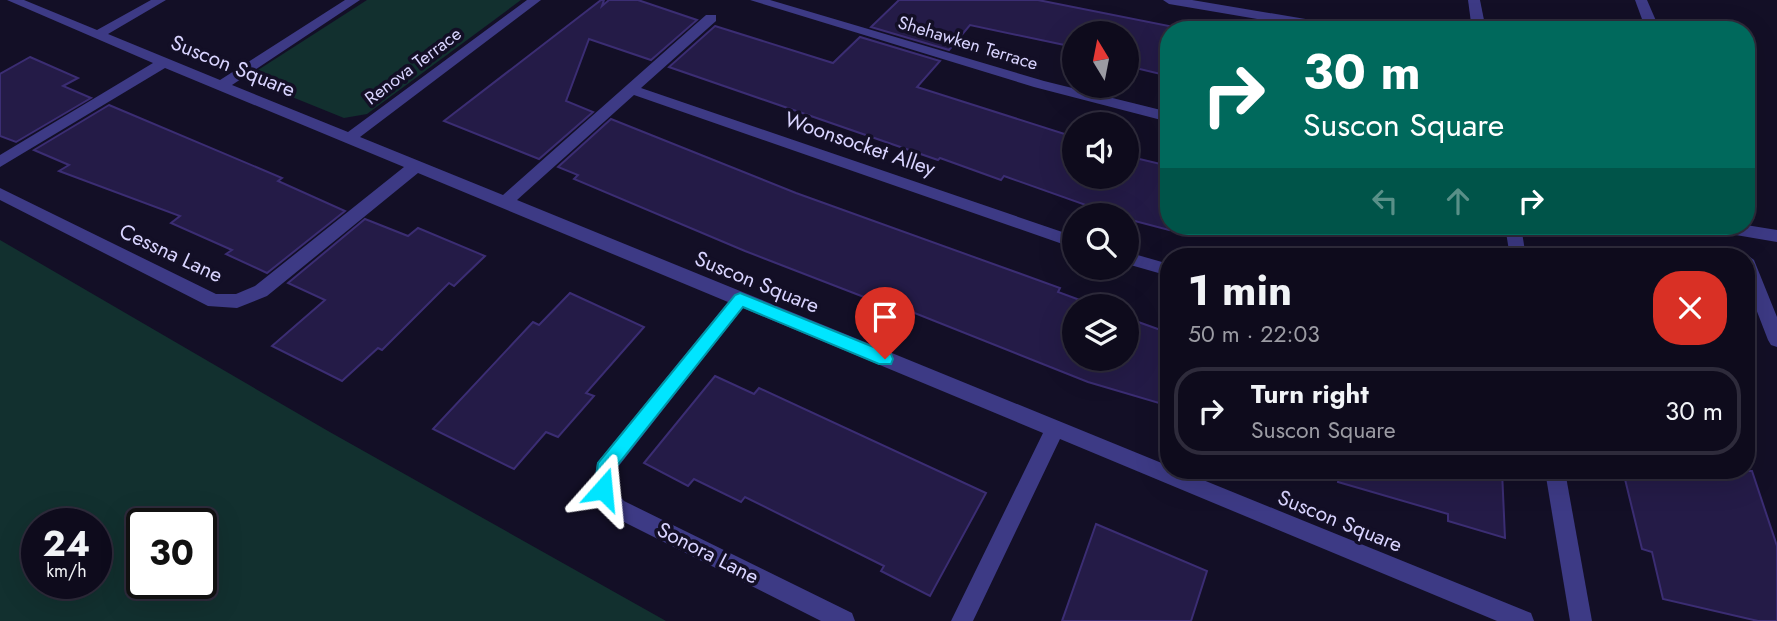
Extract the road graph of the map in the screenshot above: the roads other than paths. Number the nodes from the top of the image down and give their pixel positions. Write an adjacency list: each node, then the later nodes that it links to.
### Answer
1 (13, 0): 13 (street, Suscon Square)
2 (160, 0): 13 (street)
3 (354, 0): 15 (street)
4 (535, 0): 18 (street, Renova Terrace)
5 (757, 0): 17 (street, Shehawken Terrace)
6 (1169, 0): 10 (street)
7 (1474, 0): 11 (street)
8 (1641, 0): 12 (street)
9 (711, 18): 16 (street)
10 (1294, 21)
11 (1478, 21)
12 (1649, 21)
13 (97, 35): 14 (street, Suscon Square)
14 (164, 62): 15 (street, Suscon Square); 19 (street)
15 (220, 86): 18 (street, Suscon Square)
16 (631, 89): 22 (street); 25 (street, Woonsocket Alley)
17 (1160, 115)
18 (349, 138): 20 (street, Suscon Square)
19 (0, 162)
20 (416, 166): 21 (street, Cessna Lane); 22 (street, Suscon Square)
21 (0, 193)
22 (505, 202): 29 (street, Suscon Square)
23 (1755, 232): 24 (street)
24 (1777, 236)
25 (1062, 238)
26 (1139, 261): 27 (street)
27 (1160, 267)
28 (1755, 283): 30 (street)
29 (740, 299): 31 (street, Suscon Square); 35 (street, Sonora Lane)
30 (1777, 340)
31 (1055, 429): 32 (street, Suscon Square); 36 (street)
32 (1160, 472)
33 (1177, 479): 37 (street, Suscon Square)
34 (1556, 479): 38 (street)
35 (844, 621)
36 (962, 621)
37 (1523, 621)
38 (1581, 621)

